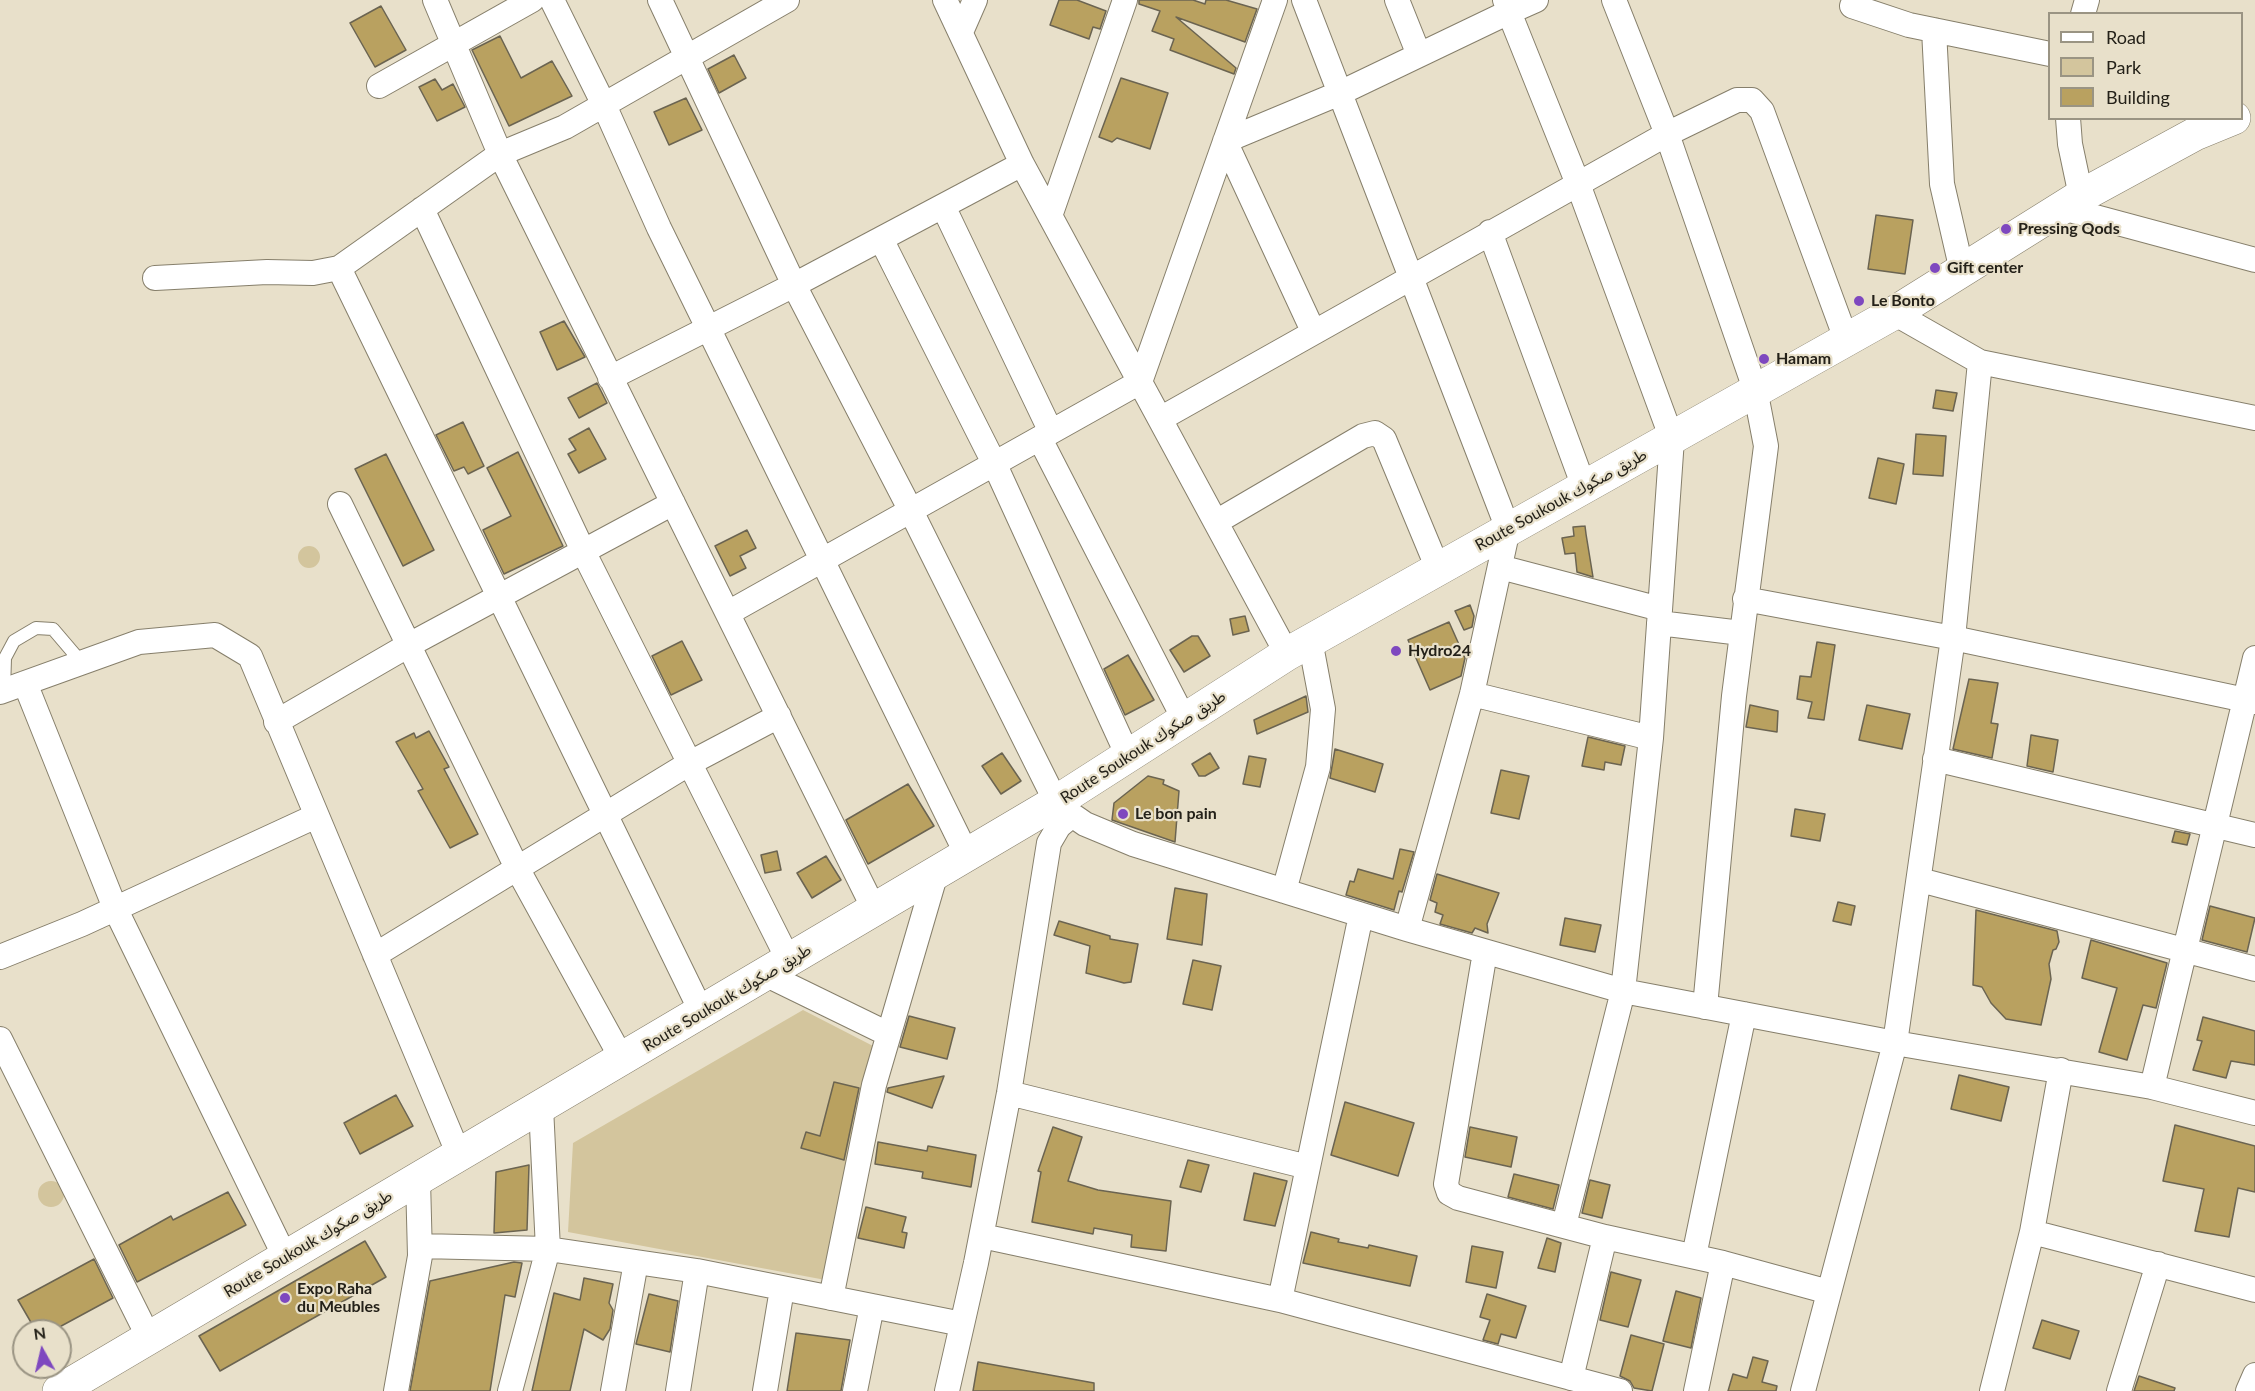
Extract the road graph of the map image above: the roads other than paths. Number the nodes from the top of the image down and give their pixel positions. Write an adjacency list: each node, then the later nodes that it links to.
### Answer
1 (435, 0): 18 (street)
2 (532, 0): 18 (street)
3 (552, 0): 24 (street)
4 (660, 0): 21 (street)
5 (945, 0): 17 (street)
6 (975, 0): 17 (street)
7 (1125, 0): 35 (street)
8 (1275, 0): 28 (street)
9 (1304, 0): 23 (street)
10 (1397, 0): 20 (street)
11 (1536, 0): 14 (street)
12 (1614, 0): 27 (street)
13 (774, 3): 21 (street)
14 (1507, 6): 20 (street); 31 (street)
15 (1852, 6): 16 (street)
16 (1934, 30): 19 (street); 40 (street)
17 (961, 33): 30 (street)
18 (454, 45): 22 (street); 29 (street)
19 (2048, 54)
20 (1419, 55): 23 (street)
21 (686, 57): 24 (street); 43 (street)
22 (379, 86)
23 (1340, 93): 28 (street); 41 (street)
24 (604, 105): 29 (street); 45 (street)
25 (2068, 120): 32 (street)
26 (2229, 120): 32 (street, Route Soukouk طريق صكوك)
27 (1667, 134): 31 (street); 47 (street); 51 (street)
28 (1225, 141): 46 (street); 50 (street)
29 (500, 154): 34 (street); 49 (street)
30 (1022, 164): 33 (street); 35 (street)
31 (1578, 184): 36 (street); 55 (street)
32 (2071, 202): 38 (street); 40 (street, Route Soukouk طريق صكوك)
33 (943, 206): 37 (street); 54 (street)
34 (422, 209): 39 (street); 63 (street)
35 (1050, 216): 50 (street)
36 (1490, 232): 41 (street); 57 (street)
37 (881, 239): 43 (street); 56 (street)
38 (2255, 260)
39 (339, 268): 42 (street); 67 (street)
40 (1962, 271): 44 (street, Route Soukouk طريق صكوك)
41 (1410, 276): 46 (street); 62 (street)
42 (155, 278)
43 (794, 285): 45 (street); 60 (street)
44 (1894, 313): 47 (street, Route Soukouk طريق صكوك); 48 (street)
45 (710, 328): 49 (street); 64 (street)
46 (1313, 332): 53 (street)
47 (1846, 339): 51 (street, Route Soukouk طريق صكوك)
48 (1980, 362): 52 (street); 72 (street)
49 (610, 378): 58 (street)
50 (1140, 382): 53 (street); 54 (street)
51 (1755, 389): 55 (street, Route Soukouk طريق صكوك); 68 (street)
52 (2255, 418)
53 (1160, 419): 61 (street)
54 (1046, 435): 56 (street); 81 (street)
55 (1672, 439): 57 (street, Route Soukouk طريق صكوك); 70 (street)
56 (995, 465): 60 (street); 84 (street)
57 (1584, 487): 62 (street, Route Soukouk طريق صكوك)
58 (673, 503): 63 (street); 69 (street)
59 (340, 504): 73 (street)
60 (911, 511): 64 (street); 87 (street)
61 (1216, 522): 66 (street); 74 (street)
62 (1508, 529): 65 (street); 66 (street, Route Soukouk طريق صكوك)
63 (584, 553): 67 (street); 86 (street)
64 (823, 560): 69 (street); 92 (street)
65 (1500, 567): 70 (street); 78 (street)
66 (1438, 569): 74 (street, Route Soukouk طريق صكوك)
67 (498, 597): 73 (street); 88 (street)
68 (1745, 599): 71 (street); 72 (street)
69 (728, 613): 80 (street)
70 (1659, 616): 71 (street); 83 (street)
71 (1742, 633): 108 (street)
72 (1953, 638): 79 (street); 85 (street)
73 (409, 645): 82 (street); 93 (street)
74 (1298, 647): 81 (street, Route Soukouk طريق صكوك); 96 (street)
75 (2255, 658): 79 (street)
76 (82, 663): 77 (street); 77 (lane); 82 (street)
77 (10, 689): 97 (street)
78 (1472, 694): 83 (street); 100 (street)
79 (2250, 700): 90 (street)
80 (779, 716): 86 (street); 98 (street)
81 (1184, 719): 84 (street, Route Soukouk طريق صكوك)
82 (276, 722): 89 (street)
83 (1651, 738): 107 (street)
84 (1128, 756): 87 (street, Route Soukouk طريق صكوك)
85 (1935, 759): 90 (street); 95 (street)
86 (690, 763): 88 (street); 105 (street)
87 (1064, 809): 92 (street, Route Soukouk طريق صكوك); 96 (street); 117 (street)
88 (605, 814): 93 (street); 109 (street)
89 (316, 816): 97 (street); 103 (street)
90 (2214, 824): 91 (street); 101 (street)
91 (2255, 835)
92 (968, 855): 94 (street, Route Soukouk طريق صكوك)
93 (517, 868): 103 (street); 114 (street)
94 (936, 873): 98 (street, Route Soukouk طريق صكوك); 111 (street)
95 (1920, 880): 101 (street); 113 (street)
96 (1284, 891): 99 (street)
97 (115, 909): 104 (street); 130 (street)
98 (874, 909): 105 (street, Route Soukouk طريق صكوك)
99 (1361, 915): 100 (street); 121 (street)
100 (1407, 929): 102 (street)
101 (2187, 950): 106 (street); 116 (street)
102 (1485, 952): 107 (street); 123 (street)
103 (375, 955): 120 (street)
104 (0, 957)
105 (778, 968): 109 (street, Route Soukouk طريق صكوك); 111 (street)
106 (2255, 969)
107 (1623, 991): 108 (street); 123 (street)
108 (1705, 1007): 110 (street)
109 (702, 1013): 114 (street, Route Soukouk طريق صكوك)
110 (1744, 1014): 113 (street); 129 (street)
111 (888, 1034): 138 (street)
112 (0, 1039): 142 (street)
113 (1895, 1043): 115 (street); 137 (street)
114 (622, 1059): 118 (street, Route Soukouk طريق صكوك)
115 (2061, 1070): 116 (street); 124 (street)
116 (2152, 1087): 119 (street)
117 (1009, 1094): 121 (street); 125 (street)
118 (541, 1107): 120 (street, Route Soukouk طريق صكوك); 128 (street)
119 (2255, 1113)
120 (459, 1155): 122 (street, Route Soukouk طريق صكوك)
121 (1308, 1167): 139 (street)
122 (418, 1179): 127 (street); 130 (street, Route Soukouk طريق صكوك)
123 (1564, 1225): 126 (street)
124 (2032, 1232): 133 (street); 156 (street)
125 (981, 1236): 139 (street); 141 (street)
126 (1605, 1237): 129 (street); 144 (street)
127 (420, 1246): 128 (street); 146 (street)
128 (548, 1249): 131 (street); 147 (street)
129 (1694, 1256): 132 (street)
130 (285, 1257): 142 (street, Route Soukouk طريق صكوك)
131 (636, 1262): 134 (street); 148 (street)
132 (1723, 1263): 137 (street); 154 (street)
133 (2158, 1264): 136 (street); 157 (street)
134 (697, 1271): 135 (street); 149 (street)
135 (782, 1290): 138 (street); 150 (street)
136 (2255, 1290)
137 (1829, 1292): 155 (street)
138 (831, 1298): 140 (street)
139 (1280, 1300): 144 (street)
140 (872, 1306): 141 (street); 151 (street)
141 (962, 1324): 152 (street)
142 (149, 1338): 145 (street, Route Soukouk طريق صكوك)
143 (2255, 1376): 158 (street)
144 (1571, 1378): 153 (street)
145 (67, 1390)
146 (396, 1391)
147 (510, 1391)
148 (613, 1391)
149 (678, 1391)
150 (765, 1391)
151 (855, 1391)
152 (947, 1391)
153 (1620, 1391)
154 (1696, 1391)
155 (1803, 1391)
156 (1992, 1391)
157 (2119, 1391)
158 (2248, 1391)

